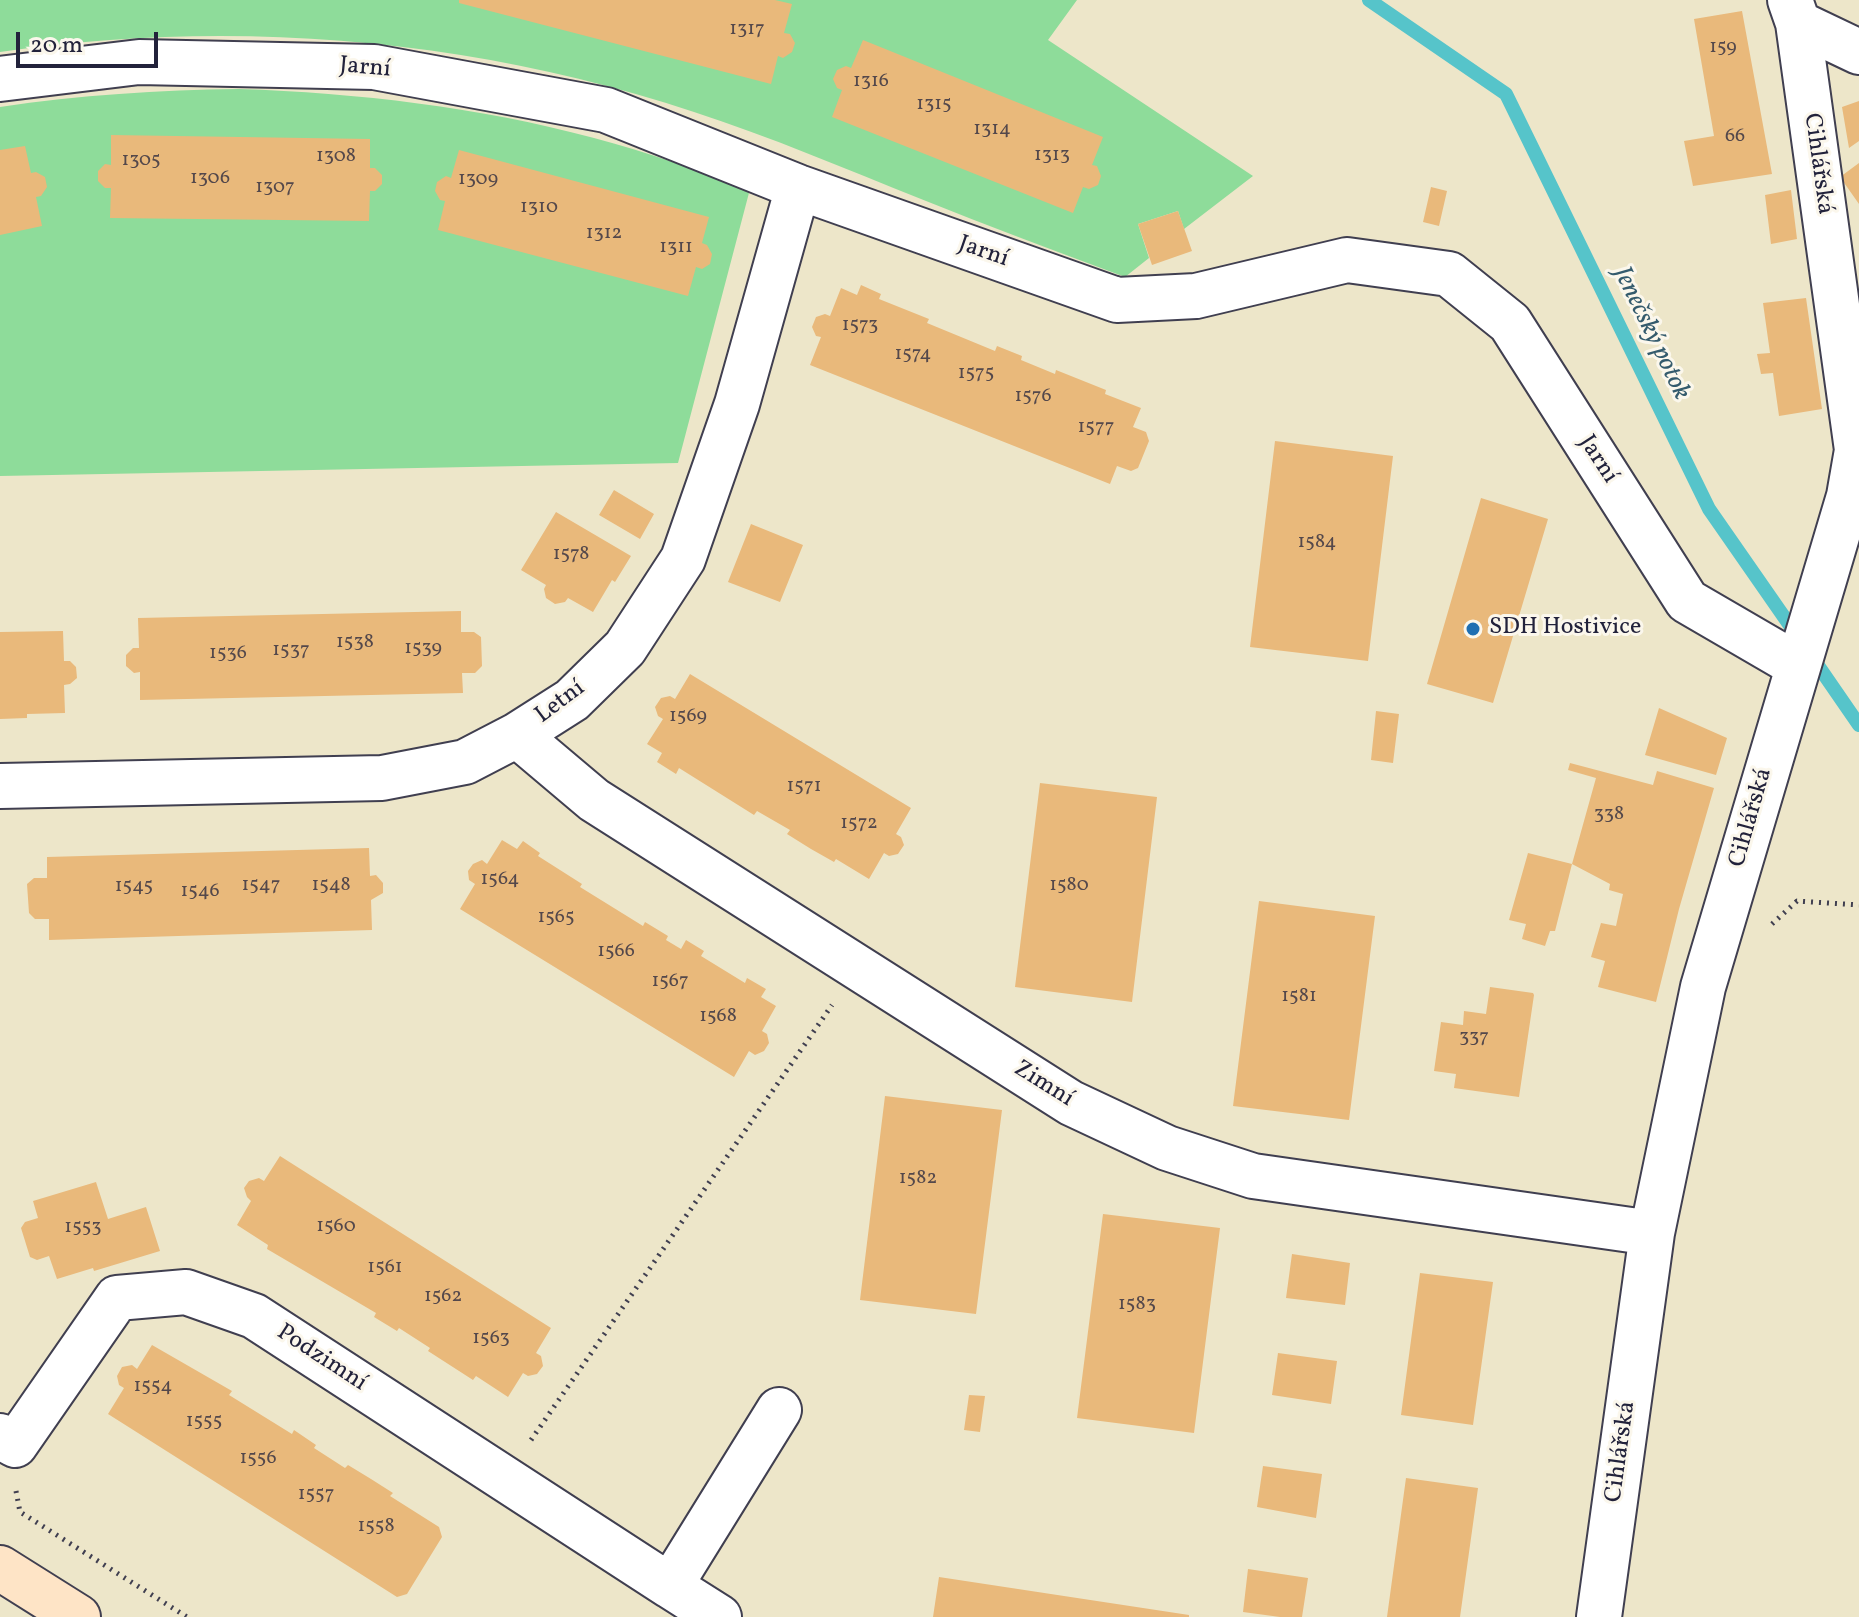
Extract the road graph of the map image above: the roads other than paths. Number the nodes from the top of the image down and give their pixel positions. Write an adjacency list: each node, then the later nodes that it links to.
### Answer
1 (1794, 11): 2 (street); 5 (street, Cihlářská)
2 (1859, 52)
3 (0, 79): 4 (street, Jarní)
4 (798, 187): 7 (street, Jarní); 8 (street, Letní)
5 (1854, 500): 6 (street, Cihlářská)
6 (1847, 551): 7 (street, Cihlářská)
7 (1798, 663): 10 (street, Cihlářská)
8 (517, 735): 9 (street, Letní); 10 (street, Zimní)
9 (0, 786)
10 (1652, 1233): 17 (street, Cihlářská)
11 (779, 1410): 14 (street)
12 (7, 1440): 14 (street, Podzimní)
13 (0, 1568): 15 (main road)
14 (670, 1586): 16 (street, Podzimní)
15 (78, 1617)
16 (719, 1617)
17 (1599, 1617)

